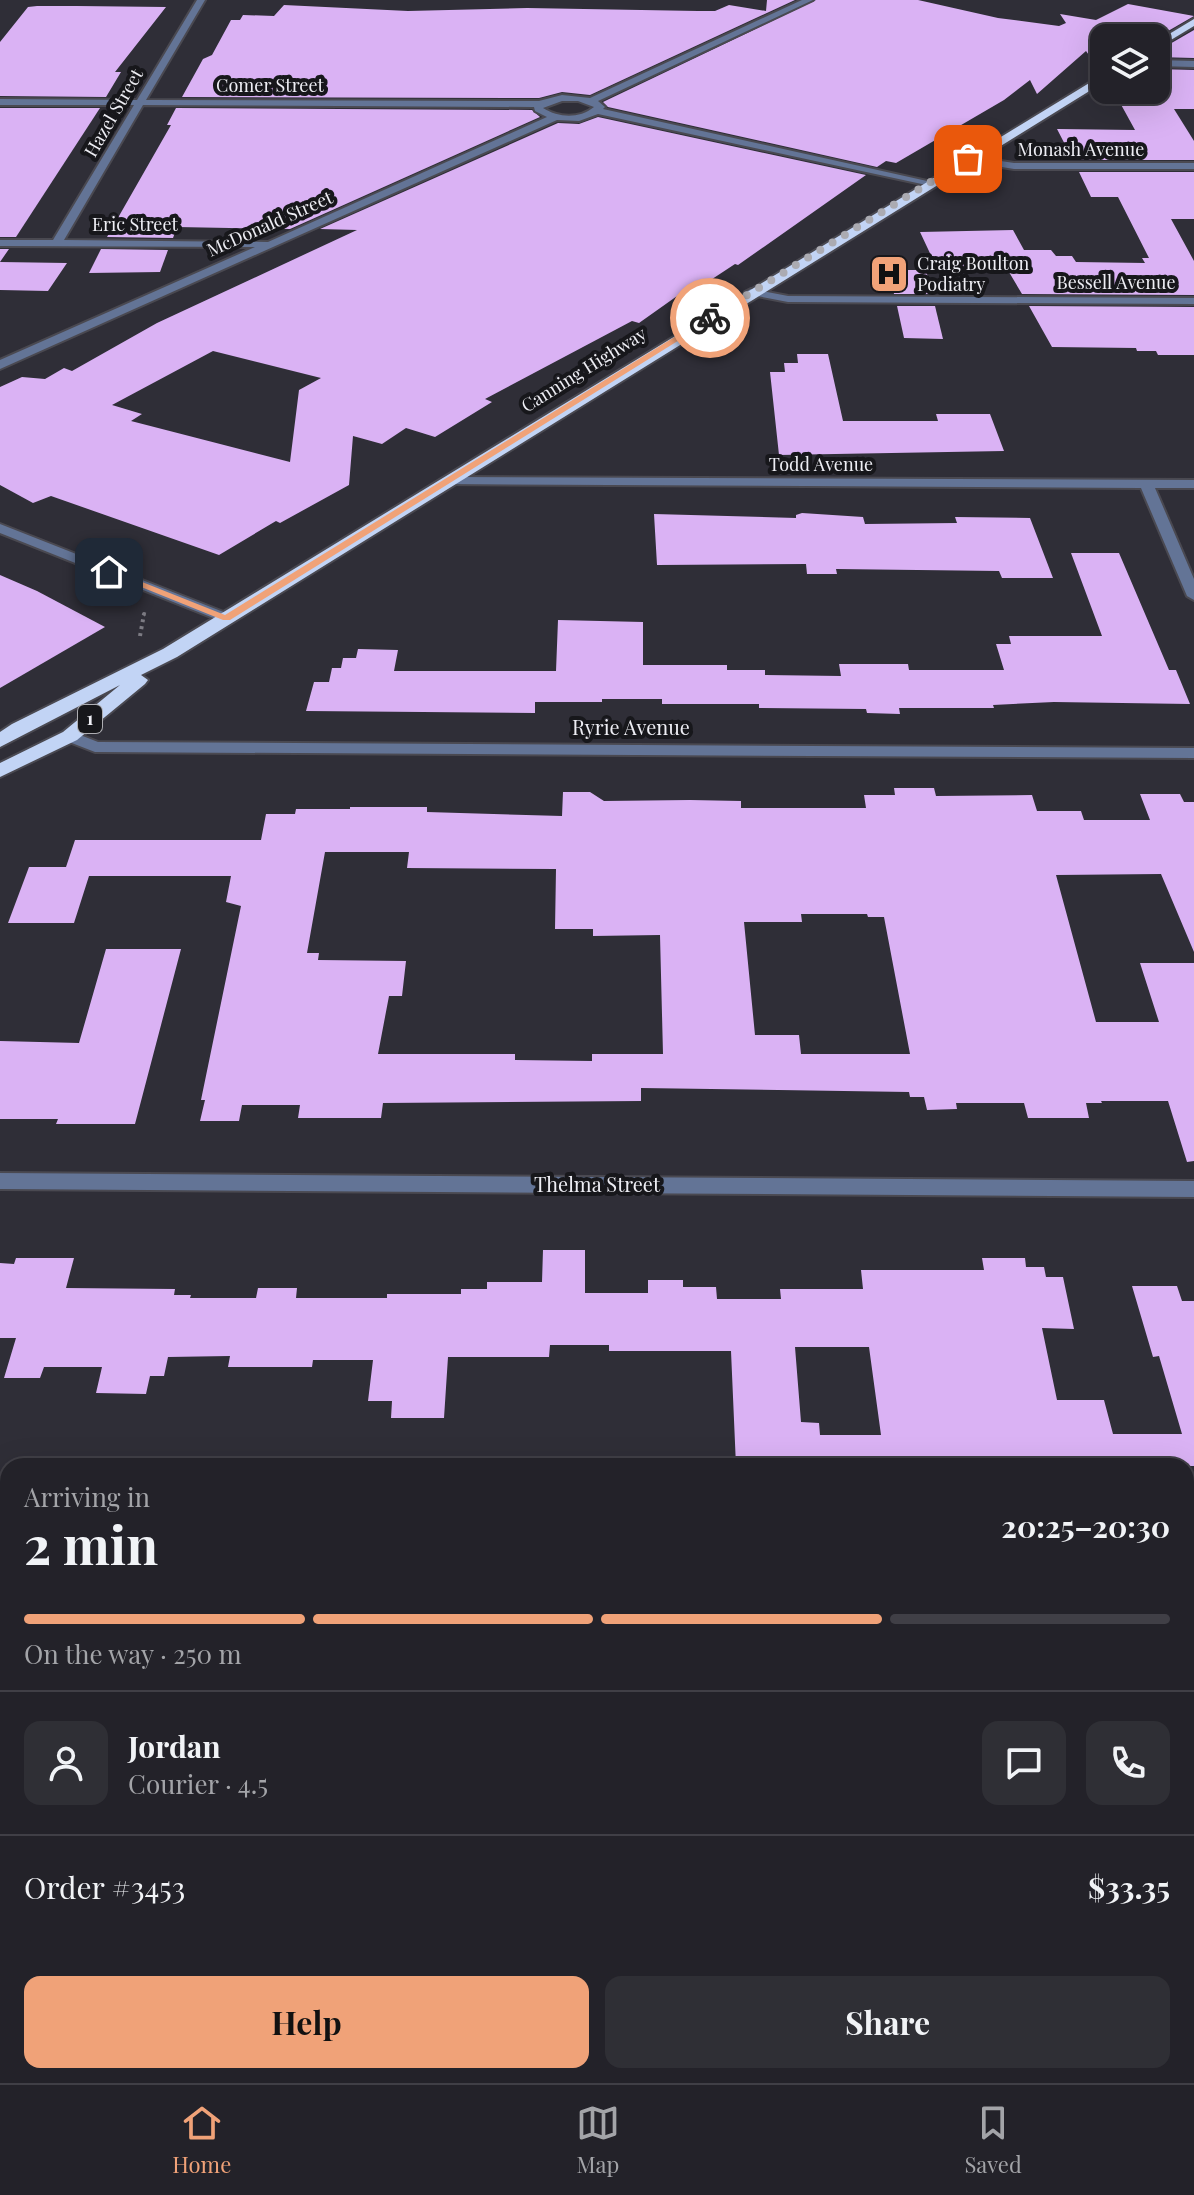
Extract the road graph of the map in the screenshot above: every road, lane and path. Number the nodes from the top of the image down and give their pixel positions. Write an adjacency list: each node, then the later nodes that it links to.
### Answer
1 (201, 0): 10 (street, Hazel Street)
2 (809, 0): 8 (street)
3 (1194, 22): 4 (highway)
4 (1170, 37)
5 (1170, 63): 6 (street)
6 (1194, 64)
7 (1090, 85): 14 (highway, Canning Highway / 1)
8 (591, 101): 11 (street, Comer Street); 12 (street)
9 (0, 102): 10 (street, Comer Street)
10 (138, 102): 11 (street, Comer Street); 18 (street, Hazel Street)
11 (540, 104): 13 (street)
12 (598, 111): 13 (street, McDonald Street); 16 (street)
13 (556, 117): 19 (street, McDonald Street)
14 (968, 159): 15 (street, Monash Avenue); 16 (highway, Canning Highway / 1)
15 (1194, 166)
16 (931, 183): 20 (highway, Canning Highway / 1)
17 (0, 243): 18 (street, Eric Street)
18 (57, 243): 19 (street, Eric Street)
19 (271, 244): 22 (street, McDonald Street)
20 (751, 292): 21 (street, Bessell Avenue); 23 (highway, Canning Highway / 1)
21 (1194, 301)
22 (0, 365)
23 (447, 481): 24 (street, Todd Avenue); 29 (highway, Canning Highway / 1)
24 (1146, 484): 25 (street, Todd Avenue); 27 (street)
25 (1194, 484)
26 (0, 528): 29 (street)
27 (1194, 596)
28 (153, 618): 30 (path)
29 (226, 618): 31 (highway, Canning Highway / 1)
30 (140, 636)
31 (170, 653): 32 (highway, Canning Highway / 1); 33 (highway, Canning Highway / 1)
32 (70, 736): 34 (street, Ryrie Avenue); 35 (highway, Canning Highway / 1)
33 (0, 741)
34 (1194, 753)
35 (0, 771)
36 (0, 1181): 37 (street, Thelma Street)
37 (1194, 1189)

